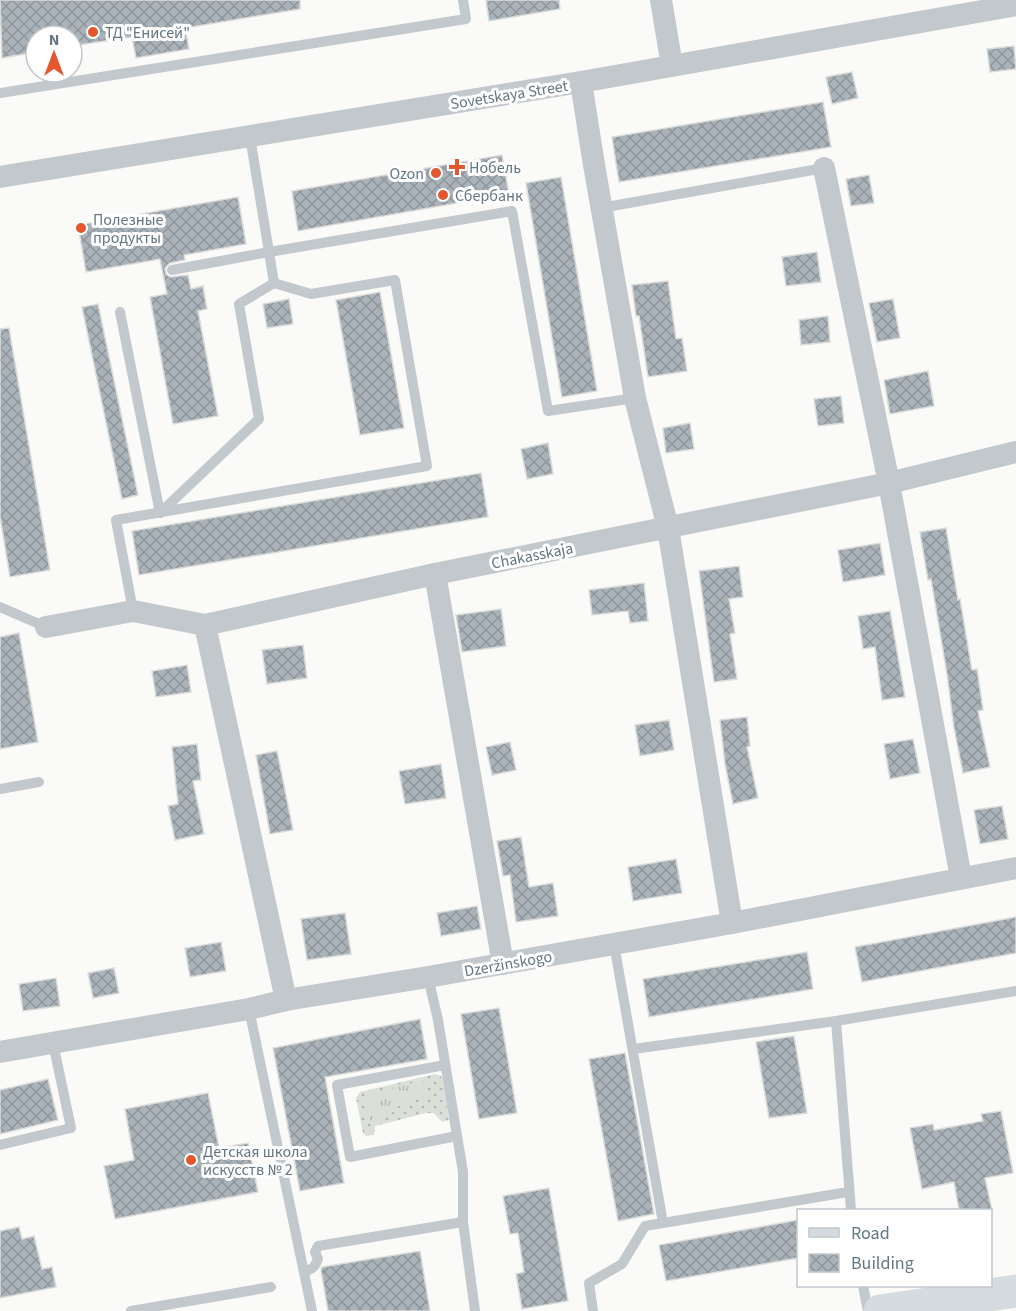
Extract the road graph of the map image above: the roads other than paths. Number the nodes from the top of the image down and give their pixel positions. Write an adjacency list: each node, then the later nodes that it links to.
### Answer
1 (463, 0): 6 (lane)
2 (661, 0): 4 (street)
3 (1016, 5): 4 (street, Sovetskaya Street)
4 (672, 66): 5 (street, Sovetskaya Street)
5 (581, 82): 7 (street, Sovetskaya Street); 10 (street)
6 (0, 93)
7 (250, 137): 9 (street, Sovetskaya Street); 11 (lane)
8 (824, 168): 10 (lane); 17 (street)
9 (0, 177)
10 (601, 208): 15 (street)
11 (269, 252): 12 (lane); 13 (lane); 15 (lane)
12 (172, 270)
13 (274, 283): 18 (lane); 18 (lane)
14 (120, 312): 18 (lane)
15 (635, 398): 19 (street)
16 (1016, 452): 17 (street, Chakasskaja)
17 (889, 483): 19 (street, Chakasskaja); 28 (street)
18 (159, 513): 22 (lane)
19 (668, 528): 20 (street, Chakasskaja); 29 (street)
20 (435, 574): 23 (street, Chakasskaja); 31 (street)
21 (0, 607): 24 (lane)
22 (133, 611): 23 (street, Chakasskaja); 24 (street, Chakasskaja)
23 (205, 625): 34 (street)
24 (46, 627)
25 (39, 782): 26 (lane)
26 (0, 789)
27 (1016, 868): 28 (street, Dzeržinskogo)
28 (961, 878): 29 (street, Dzeržinskogo)
29 (732, 923): 30 (street, Dzeržinskogo)
30 (614, 944): 31 (street, Dzeržinskogo); 38 (lane)
31 (503, 964): 32 (street, Dzeržinskogo)
32 (428, 977): 34 (street, Dzeržinskogo); 40 (lane)
33 (1016, 991): 36 (lane)
34 (286, 1000): 35 (street, Dzeržinskogo)
35 (249, 1009): 37 (street, Dzeržinskogo); 47 (lane)
36 (836, 1021): 38 (lane); 43 (lane)
37 (53, 1043): 39 (street, Dzeržinskogo); 42 (lane)
38 (633, 1049): 46 (lane)
39 (0, 1052)
40 (445, 1065): 41 (lane); 41 (lane)
41 (457, 1136): 45 (lane)
42 (0, 1145)
43 (848, 1192): 44 (lane); 46 (lane)
44 (851, 1209)
45 (463, 1222): 47 (lane); 53 (lane)
46 (663, 1223): 54 (lane)
47 (304, 1271): 52 (lane)
48 (271, 1287): 51 (lane)
49 (863, 1287): 55 (lane)
50 (1016, 1291): 56 (main road)
51 (131, 1311)
52 (312, 1311)
53 (475, 1311)
54 (593, 1311)
55 (868, 1311)
56 (880, 1311)

